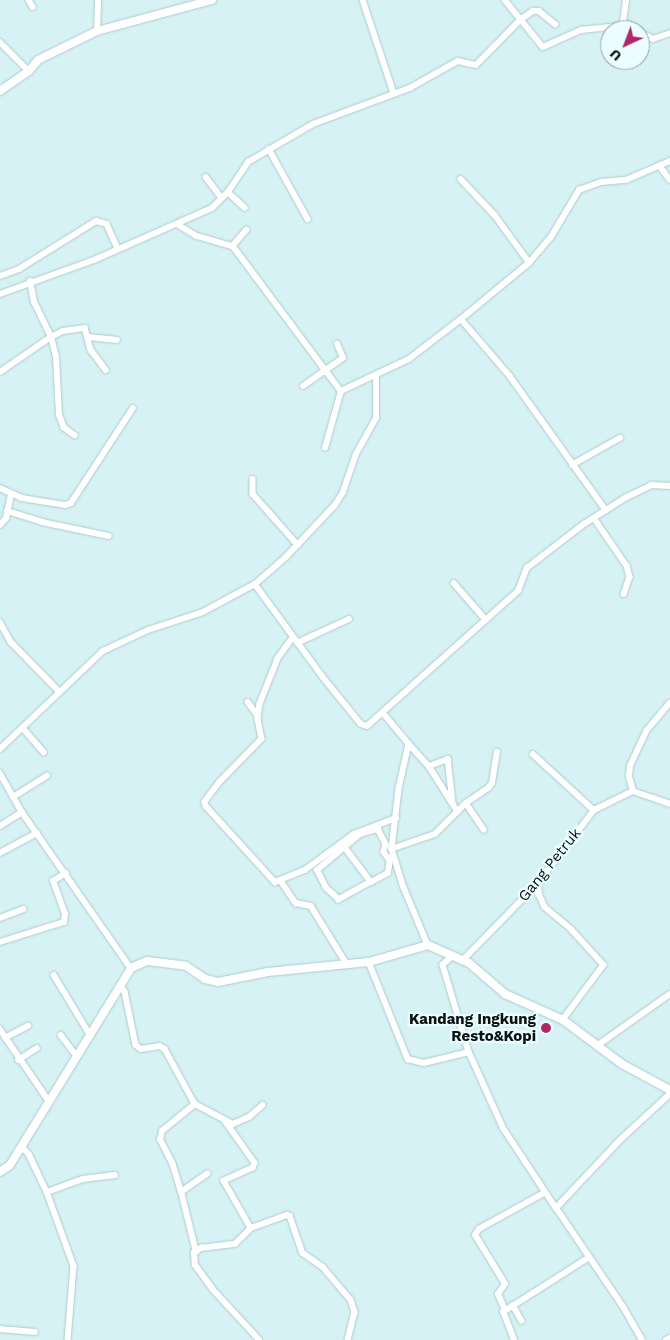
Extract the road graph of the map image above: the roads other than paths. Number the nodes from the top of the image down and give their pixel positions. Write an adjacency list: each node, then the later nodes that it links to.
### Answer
1 (28, 0): 7 (street)
2 (98, 0): 12 (street)
3 (212, 0): 12 (street)
4 (363, 0): 18 (street)
5 (505, 0): 8 (street)
6 (626, 0): 9 (street)
7 (32, 7)
8 (520, 20): 10 (street); 11 (street); 18 (street)
9 (623, 20)
10 (555, 24)
11 (600, 28)
12 (97, 31): 16 (street)
13 (670, 33): 14 (street)
14 (650, 37)
15 (0, 42): 16 (street)
16 (29, 72): 17 (street)
17 (1, 88)
18 (394, 93): 19 (street)
19 (269, 149): 25 (street); 28 (street)
20 (670, 162): 21 (street)
21 (660, 166): 24 (street); 33 (street)
22 (206, 178): 26 (street)
23 (461, 180): 33 (street)
24 (670, 180)
25 (228, 192): 26 (street); 27 (street)
26 (222, 198): 29 (street)
27 (245, 208)
28 (308, 219)
29 (177, 224): 31 (street); 32 (street)
30 (247, 230): 31 (street)
31 (234, 246): 42 (street)
32 (118, 249): 34 (street); 35 (street)
33 (529, 263): 37 (street)
34 (0, 276)
35 (30, 281): 36 (street); 39 (street)
36 (0, 294)
37 (461, 319): 45 (street); 52 (street)
38 (89, 336): 39 (street); 40 (street); 43 (street)
39 (51, 337): 44 (street); 49 (street)
40 (117, 340)
41 (337, 344): 42 (street)
42 (323, 369): 46 (street); 47 (street)
43 (106, 370)
44 (0, 372)
45 (376, 376): 47 (street); 62 (street)
46 (303, 386)
47 (341, 391): 51 (street)
48 (134, 408): 56 (street)
49 (76, 436)
50 (620, 438): 52 (street)
51 (325, 448)
52 (572, 466): 57 (street)
53 (253, 479): 62 (street)
54 (670, 486): 57 (street)
55 (0, 488): 56 (street)
56 (11, 495): 58 (street)
57 (606, 510): 59 (street)
58 (7, 511): 60 (street); 61 (street)
59 (594, 518): 65 (street); 67 (street)
60 (0, 525)
61 (109, 536)
62 (298, 545): 64 (street)
63 (454, 583): 67 (street)
64 (254, 584): 69 (street); 70 (street)
65 (624, 594)
66 (349, 619): 69 (street)
67 (486, 620): 74 (street)
68 (0, 622): 70 (street)
69 (295, 641): 74 (street); 76 (street)
70 (60, 692): 77 (street)
71 (248, 702): 76 (street)
72 (670, 703): 73 (street)
73 (663, 710): 75 (street); 87 (street)
74 (384, 714): 78 (street)
75 (670, 715)
76 (258, 716): 105 (street)
77 (23, 728): 79 (street); 80 (street)
78 (409, 744): 83 (street); 95 (street)
79 (0, 749)
80 (44, 752)
81 (497, 752): 90 (street)
82 (534, 754): 92 (street)
83 (429, 766): 89 (street); 89 (street)
84 (0, 773): 86 (street)
85 (47, 776): 88 (street)
86 (2, 784): 88 (street)
87 (633, 790): 91 (street); 92 (street, Gang Petruk)
88 (13, 797): 93 (street)
89 (453, 803): 94 (street)
90 (466, 803): 94 (street); 97 (street)
91 (670, 804)
92 (594, 810): 107 (street, Gang Petruk)
93 (22, 812): 96 (street); 98 (street)
94 (458, 812): 101 (street)
95 (396, 818): 101 (street); 105 (street)
96 (0, 826)
97 (484, 830)
98 (36, 833): 102 (street); 104 (street)
99 (344, 846): 100 (street); 106 (street); 106 (street)
100 (385, 846): 101 (street); 103 (street)
101 (392, 849): 103 (street)
102 (0, 853)
103 (391, 858): 106 (street); 111 (street)
104 (66, 873): 110 (street); 116 (street)
105 (281, 881): 115 (street)
106 (370, 882)
107 (539, 882): 113 (street, Gang Petruk); 120 (street)
108 (23, 909): 109 (street)
109 (0, 918)
110 (0, 942)
111 (428, 945): 112 (street); 114 (street)
112 (453, 956): 113 (street); 128 (street)
113 (463, 960): 120 (street)
114 (369, 962): 115 (street); 128 (street)
115 (347, 964): 116 (street)
116 (131, 968): 118 (street)
117 (54, 975): 124 (street)
118 (121, 986): 124 (street); 133 (street)
119 (670, 994): 126 (street)
120 (563, 1020): 126 (street)
121 (28, 1026): 125 (street)
122 (0, 1029): 125 (street)
123 (61, 1035): 129 (street)
124 (90, 1036): 129 (street)
125 (5, 1038): 130 (street)
126 (598, 1045): 131 (street)
127 (37, 1048): 130 (street)
128 (469, 1052): 142 (street)
129 (77, 1056): 132 (street)
130 (18, 1060): 132 (street)
131 (668, 1091): 143 (street)
132 (49, 1101): 136 (street)
133 (195, 1104): 135 (street); 141 (street)
134 (263, 1105): 135 (street)
135 (225, 1121): 144 (street)
136 (22, 1147): 137 (street); 140 (street)
137 (0, 1174)
138 (207, 1174): 141 (street)
139 (115, 1175): 140 (street)
140 (47, 1192): 153 (street)
141 (181, 1192): 145 (street)
142 (544, 1193): 143 (street); 148 (street)
143 (556, 1208): 146 (street)
144 (251, 1228): 145 (street); 155 (street)
145 (196, 1252): 154 (street)
146 (588, 1258): 147 (street); 157 (street)
147 (513, 1305): 148 (street); 149 (street)
148 (505, 1310): 156 (street)
149 (522, 1321)
150 (0, 1329): 151 (street)
151 (35, 1332)
152 (670, 1338): 158 (street)
153 (68, 1340)
154 (259, 1340)
155 (348, 1340)
156 (514, 1340)
157 (642, 1340)
158 (666, 1340)

